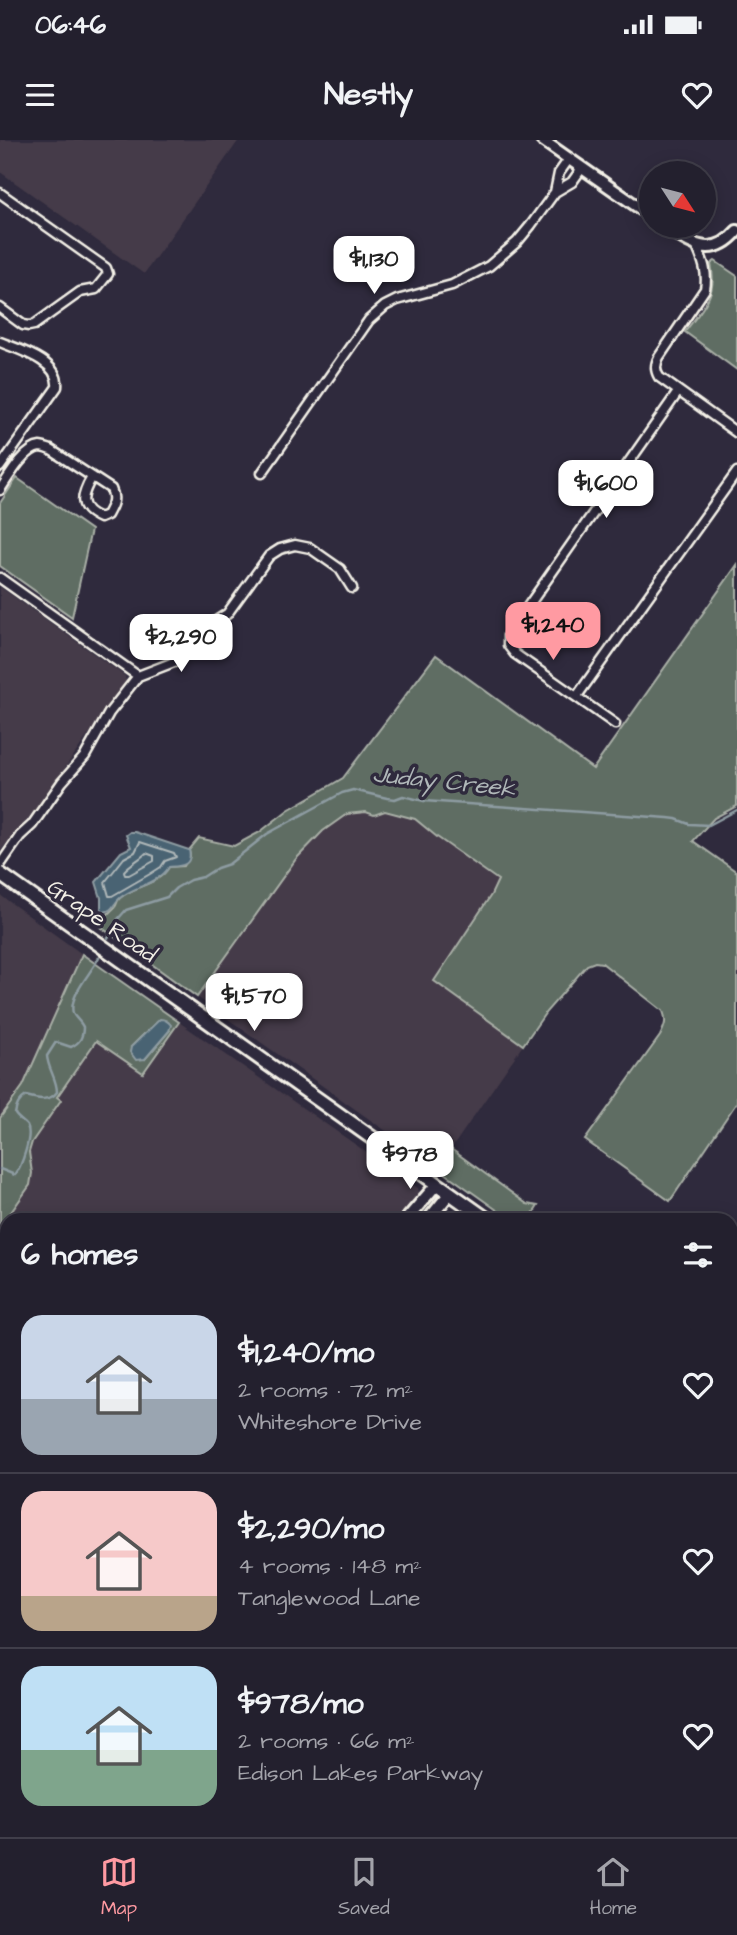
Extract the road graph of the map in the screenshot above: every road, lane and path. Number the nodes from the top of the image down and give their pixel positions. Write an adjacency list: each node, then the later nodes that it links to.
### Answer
1 (542, 140): 2 (street)
2 (569, 159): 3 (street); 4 (street)
3 (582, 168): 4 (street); 6 (street)
4 (555, 192): 16 (street)
5 (0, 193): 10 (street)
6 (639, 208)
7 (737, 231): 9 (street)
8 (685, 238): 9 (street)
9 (699, 246): 12 (street)
10 (0, 308)
11 (0, 342): 14 (street)
12 (678, 392): 13 (street); 22 (street)
13 (737, 433)
14 (0, 467)
15 (737, 472): 22 (street)
16 (261, 473)
17 (92, 477): 17 (street); 18 (street)
18 (0, 490)
19 (0, 579): 21 (street)
20 (352, 588): 21 (street)
21 (138, 676): 24 (street)
22 (577, 696): 23 (street)
23 (615, 724)
24 (0, 865)
25 (0, 874): 26 (main road, Grape Road)
26 (437, 1184): 27 (main road, Grape Road); 28 (street)
27 (450, 1193): 29 (street); 30 (main road, Grape Road)
28 (412, 1213)
29 (434, 1213)
30 (478, 1213)

